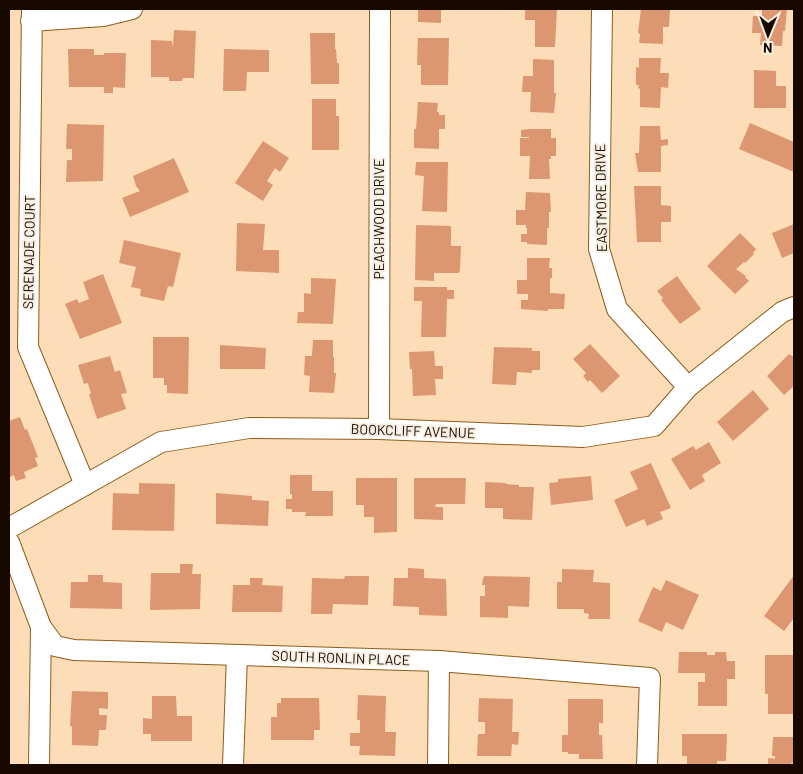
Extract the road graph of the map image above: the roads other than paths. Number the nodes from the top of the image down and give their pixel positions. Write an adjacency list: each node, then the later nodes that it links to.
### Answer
1 (132, 9): 4 (street)
2 (380, 9): 7 (street, PEACHWOOD DRIVE)
3 (602, 9): 6 (street, EASTMORE DRIVE)
4 (32, 15): 8 (street, SERENADE COURT)
5 (794, 307): 6 (street, BOOKCLIFF AVENUE)
6 (688, 387): 7 (street, BOOKCLIFF AVENUE)
7 (379, 429): 8 (street, BOOKCLIFF AVENUE)
8 (85, 485): 9 (street, BOOKCLIFF AVENUE)
9 (9, 528)
10 (9, 542): 11 (street)
11 (41, 627): 12 (street, SOUTH RONLIN PLACE); 14 (street)
12 (237, 655): 13 (street, SOUTH RONLIN PLACE); 15 (street)
13 (439, 661): 16 (street); 17 (street, SOUTH RONLIN PLACE)
14 (39, 765)
15 (233, 765)
16 (438, 765)
17 (647, 765)

